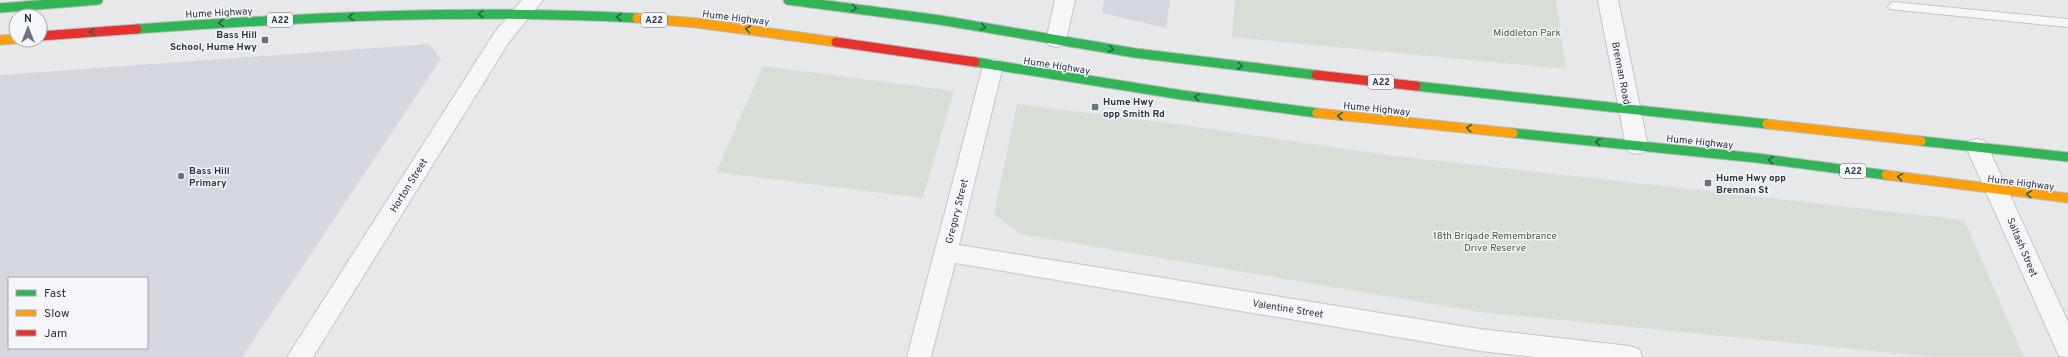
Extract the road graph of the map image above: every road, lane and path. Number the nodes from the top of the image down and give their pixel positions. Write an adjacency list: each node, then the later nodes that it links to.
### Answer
1 (98, 0): 7 (highway)
2 (788, 0): 10 (highway, A22, one-way to 10)
3 (1065, 0): 10 (street)
4 (1608, 0): 12 (street, Brennan Road)
5 (1894, 6): 8 (lane)
6 (526, 7): 9 (highway, Hume Highway / A22, one-way to 9); 11 (highway, Hume Highway / A22, one-way to 6); 21 (street, Horton Street)
7 (0, 8)
8 (2068, 23)
9 (48, 35)
10 (1056, 40): 12 (highway, A22, one-way to 12)
11 (993, 66): 13 (highway, Hume Highway / A22, one-way to 11); 18 (street, Gregory Street)
12 (1629, 109): 13 (street, Brennan Road); 14 (highway, A22)
13 (1637, 146): 16 (highway, Hume Highway / A22, one-way to 13)
14 (1977, 147): 15 (highway, A22); 16 (street, Saltash Street)
15 (2068, 157)
16 (1999, 191): 17 (highway, Hume Highway / A22, one-way to 16); 19 (street, Saltash Street)
17 (2068, 198)
18 (946, 252): 20 (street, Valentine Street); 22 (street, Gregory Street)
19 (2068, 348)
20 (1481, 349): 23 (street, Valentine Street)
21 (299, 357)
22 (919, 357)
23 (1630, 357)

